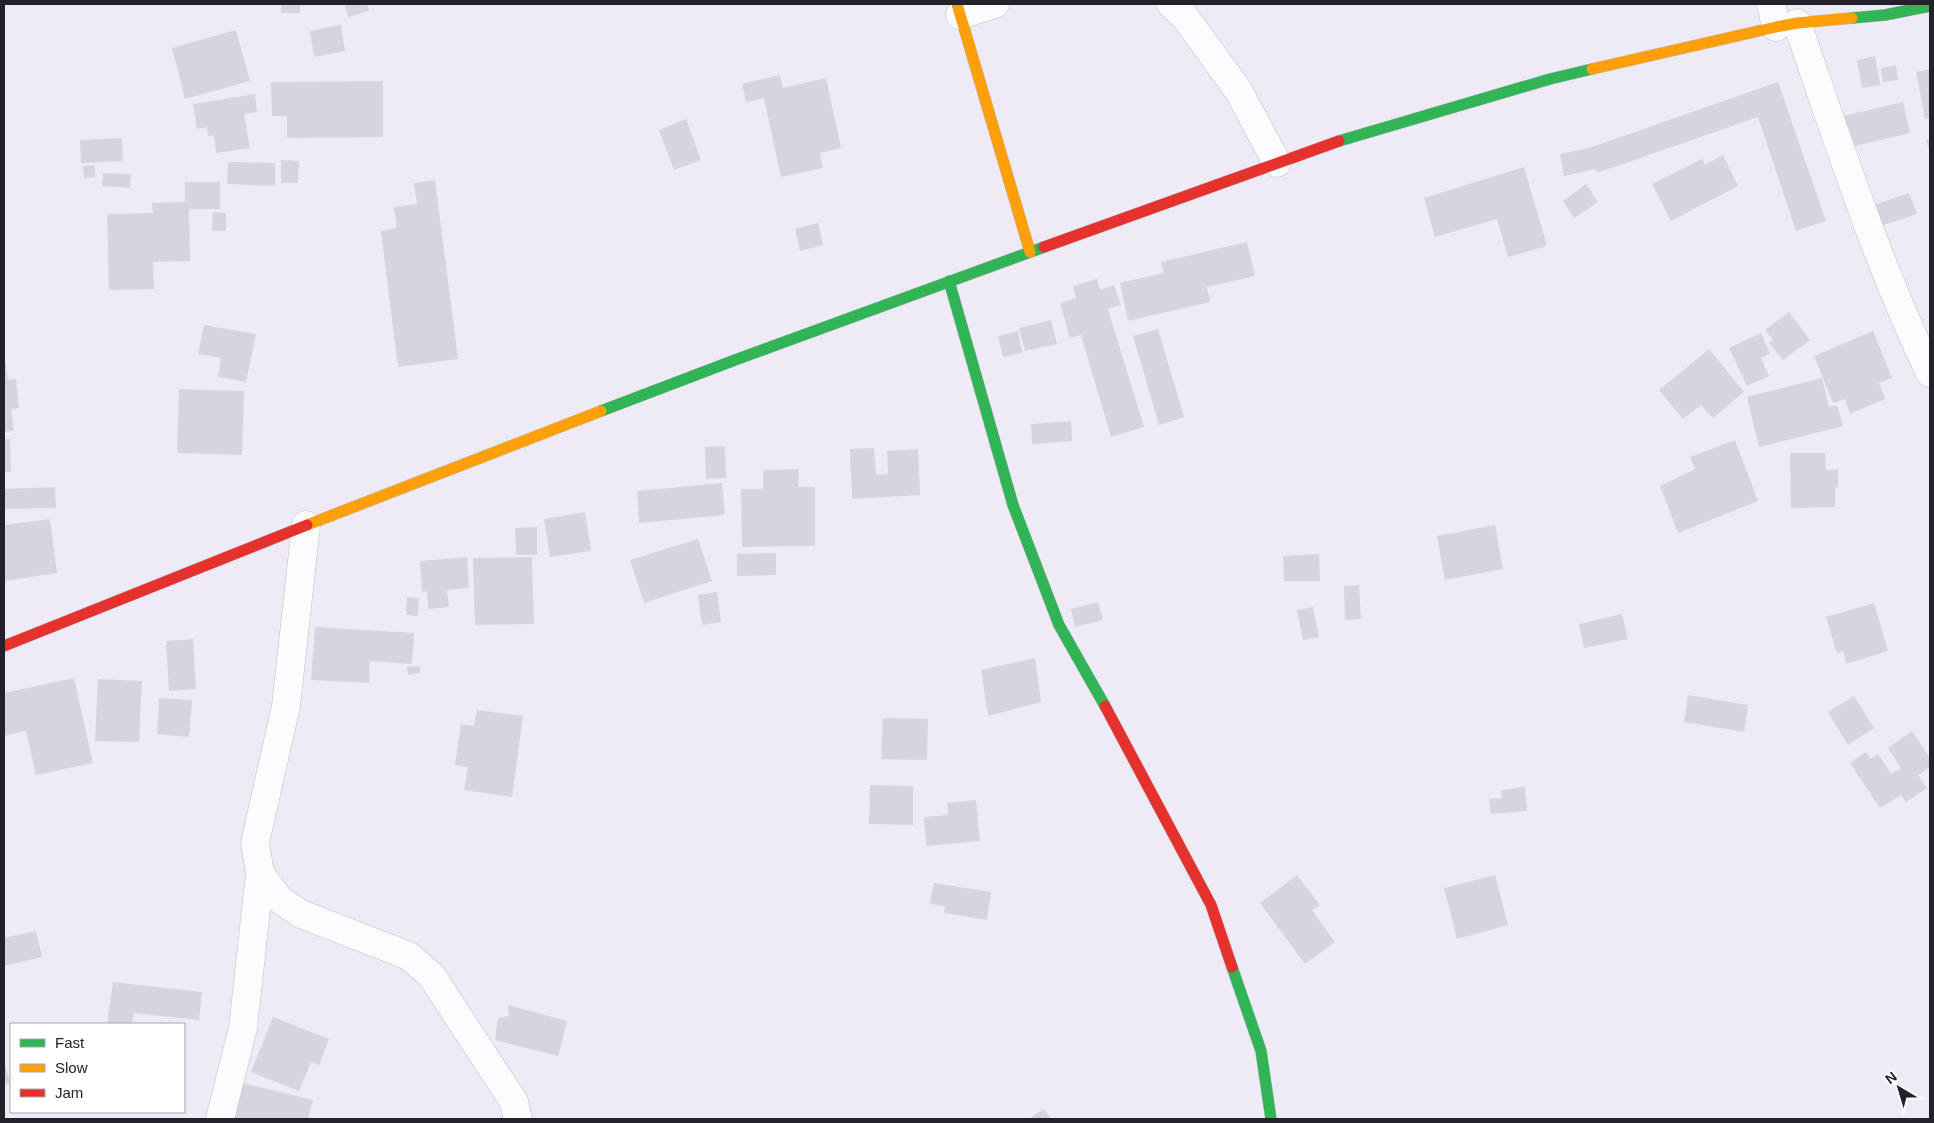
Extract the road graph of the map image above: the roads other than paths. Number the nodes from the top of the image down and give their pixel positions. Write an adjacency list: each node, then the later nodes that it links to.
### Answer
1 (995, 4): 4 (street)
2 (1171, 4): 6 (street)
3 (1930, 6): 5 (street)
4 (958, 10): 7 (street)
5 (1781, 18): 6 (street); 9 (street)
6 (1277, 163): 7 (street)
7 (1030, 252): 8 (street)
8 (949, 281): 10 (street); 15 (street)
9 (1930, 373)
10 (306, 525): 11 (street); 12 (street)
11 (4, 646)
12 (260, 873): 13 (street); 14 (street)
13 (220, 1119)
14 (518, 1119)
15 (1271, 1119)

